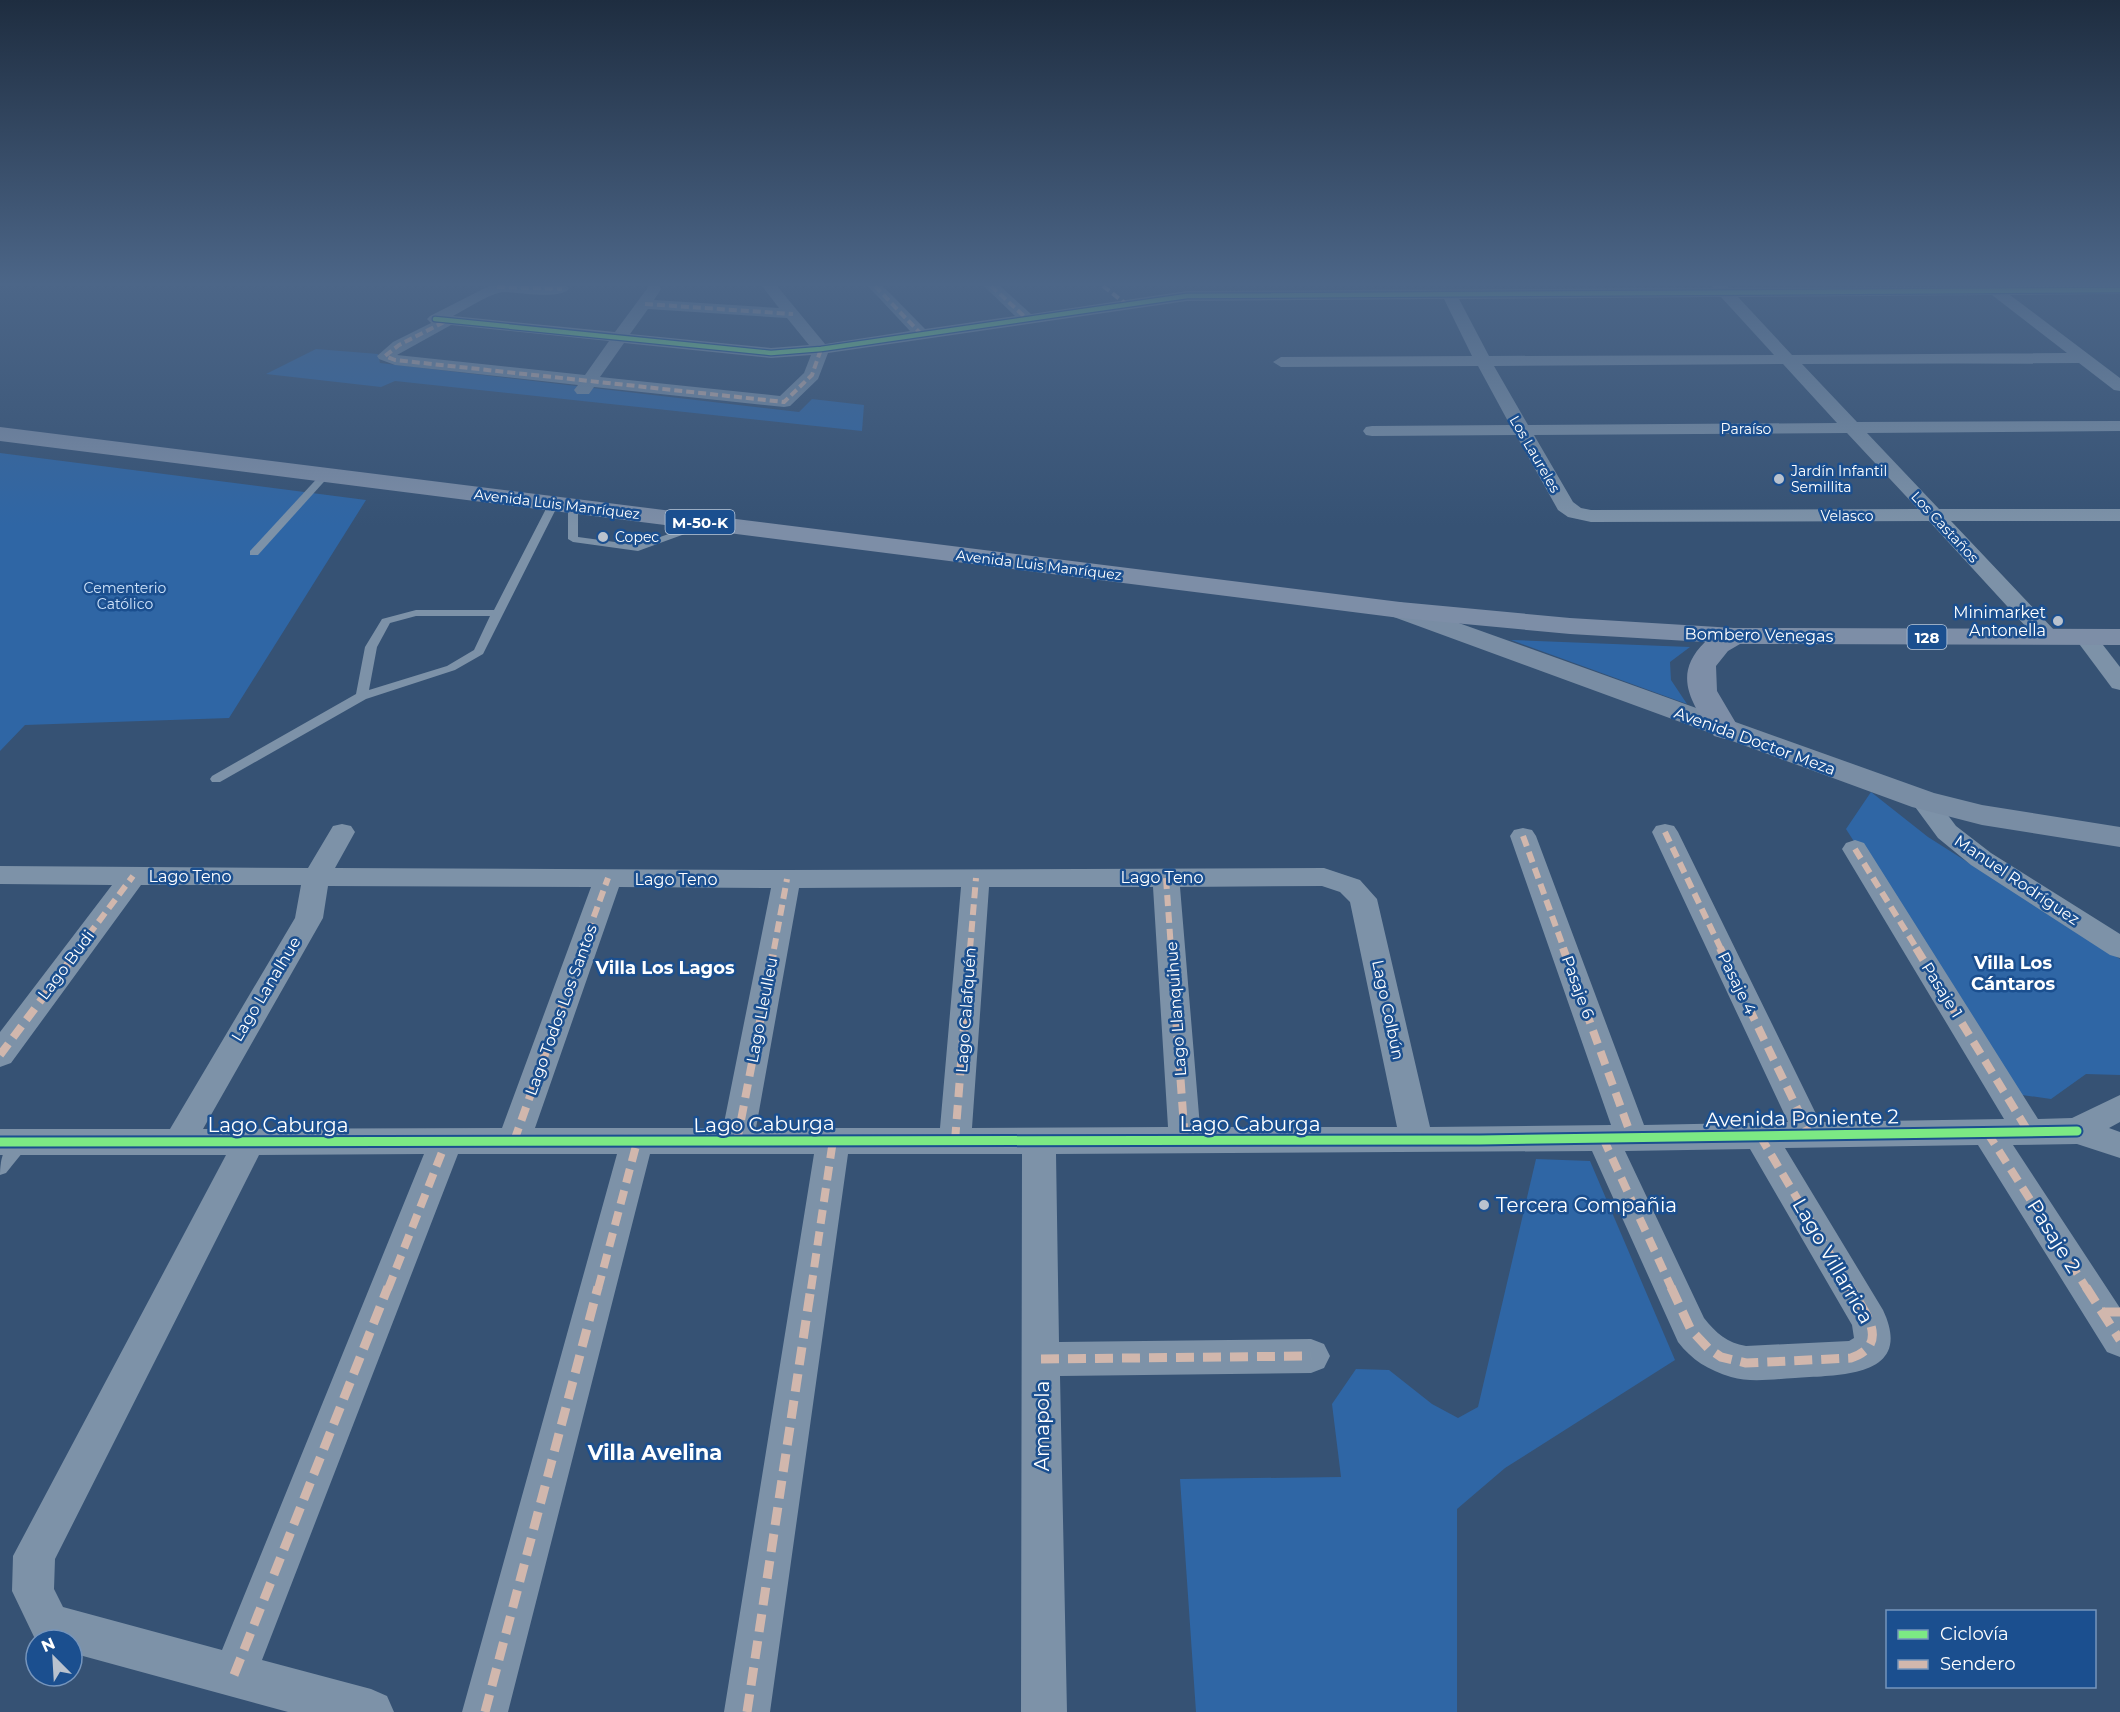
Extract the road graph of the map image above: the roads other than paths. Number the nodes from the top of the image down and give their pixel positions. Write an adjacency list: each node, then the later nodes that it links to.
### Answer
1 (438, 366): 7 (street)
2 (601, 366): 7 (street)
3 (815, 366): 7 (street)
4 (1486, 366): 11 (street, Los Laureles)
5 (1792, 366): 10 (street, Los Castaños)
6 (2093, 366): 8 (street)
7 (586, 386)
8 (2120, 386)
9 (2120, 426): 10 (street, Paraíso)
10 (1851, 428): 11 (street, Paraíso); 17 (street, Los Castaños)
11 (1521, 430): 12 (street, Paraíso); 16 (street, Los Laureles)
12 (1372, 431)
13 (0, 434): 14 (main road, Avenida Luis Manríquez / M-50-K)
14 (326, 474): 15 (main road, Avenida Luis Manríquez / M-50-K); 20 (lane)
15 (564, 504): 19 (main road, Avenida Luis Manríquez / M-50-K); 19 (lane); 22 (lane)
16 (1575, 513): 17 (street, Velasco)
17 (1934, 516): 18 (street, Velasco); 24 (street, Los Castaños)
18 (2120, 516)
19 (710, 523): 21 (main road, Avenida Luis Manríquez / M-50-K)
20 (254, 553)
21 (1400, 610): 23 (main road, Bombero Venegas / 128); 29 (main road, Avenida Doctor Meza)
22 (497, 613): 28 (lane); 28 (lane)
23 (1734, 636): 24 (main road, Bombero Venegas / 128); 29 (main road)
24 (2048, 637): 25 (main road, Bombero Venegas / 128)
25 (2085, 637): 26 (main road, Bombero Venegas / 128); 27 (street)
26 (2120, 637)
27 (2120, 683)
28 (362, 696): 30 (lane)
29 (1725, 730): 31 (main road, Avenida Doctor Meza)
30 (216, 779)
31 (1923, 801): 35 (main road, Avenida Doctor Meza); 45 (street, Manuel Rodríguez)
32 (1665, 831): 51 (street, Pasaje 4)
33 (342, 832): 39 (street, Lago Lanalhue)
34 (1523, 836): 53 (street, Pasaje 6)
35 (2120, 837)
36 (1855, 849): 48 (street, Pasaje 1)
37 (0, 875): 38 (street, Lago Teno)
38 (133, 876): 39 (street, Lago Teno); 46 (street, Lago Budi)
39 (315, 878): 40 (street, Lago Teno); 63 (street, Lago Lanalhue)
40 (608, 878): 43 (street, Lago Teno); 58 (street, Lago Todos Los Santos)
41 (976, 878): 42 (street, Lago Teno); 43 (street, Lago Teno); 60 (street, Lago Calafquén)
42 (1166, 878): 44 (street, Lago Teno); 55 (street, Lago Llanquihue)
43 (787, 879): 59 (street, Lago Lleulleu)
44 (1350, 886): 56 (street, Lago Colbún)
45 (2120, 948)
46 (0, 1054)
47 (2120, 1107): 49 (street, Avenida Poniente 2)
48 (2028, 1131): 49 (street, Avenida Poniente 2); 50 (street, Avenida Poniente 2)
49 (2078, 1131): 67 (street, Avenida Poniente 2)
50 (1987, 1132): 51 (street, Avenida Poniente 2); 69 (street, Pasaje 2)
51 (1810, 1135): 52 (street, Avenida Poniente 2)
52 (1760, 1136): 53 (street, Avenida Poniente 2); 53 (street, Lago Villarrica)
53 (1618, 1138): 57 (street, Avenida Poniente 2)
54 (833, 1140): 59 (street, Lago Caburga); 60 (street, Lago Caburga); 75 (street)
55 (1185, 1140): 56 (street, Lago Caburga); 61 (street, Lago Caburga)
56 (1416, 1140): 57 (street, Lago Caburga)
57 (1528, 1140)
58 (514, 1141): 65 (street, Lago Caburga); 66 (street, Lago Caburga)
59 (737, 1141): 66 (street, Lago Caburga)
60 (956, 1141): 61 (street, Lago Caburga)
61 (1039, 1141): 71 (street, Amapola)
62 (10, 1142): 63 (street, Lago Caburga); 68 (lane)
63 (179, 1142): 64 (street, Lago Caburga)
64 (249, 1142): 65 (street, Lago Caburga); 72 (street)
65 (446, 1142): 72 (street)
66 (637, 1142): 74 (street)
67 (2120, 1145)
68 (0, 1168)
69 (2114, 1321)
70 (1311, 1356): 71 (street)
71 (1041, 1359): 76 (street, Amapola)
72 (234, 1675): 73 (street)
73 (371, 1712)
74 (485, 1712)
75 (747, 1712)
76 (1044, 1712)

